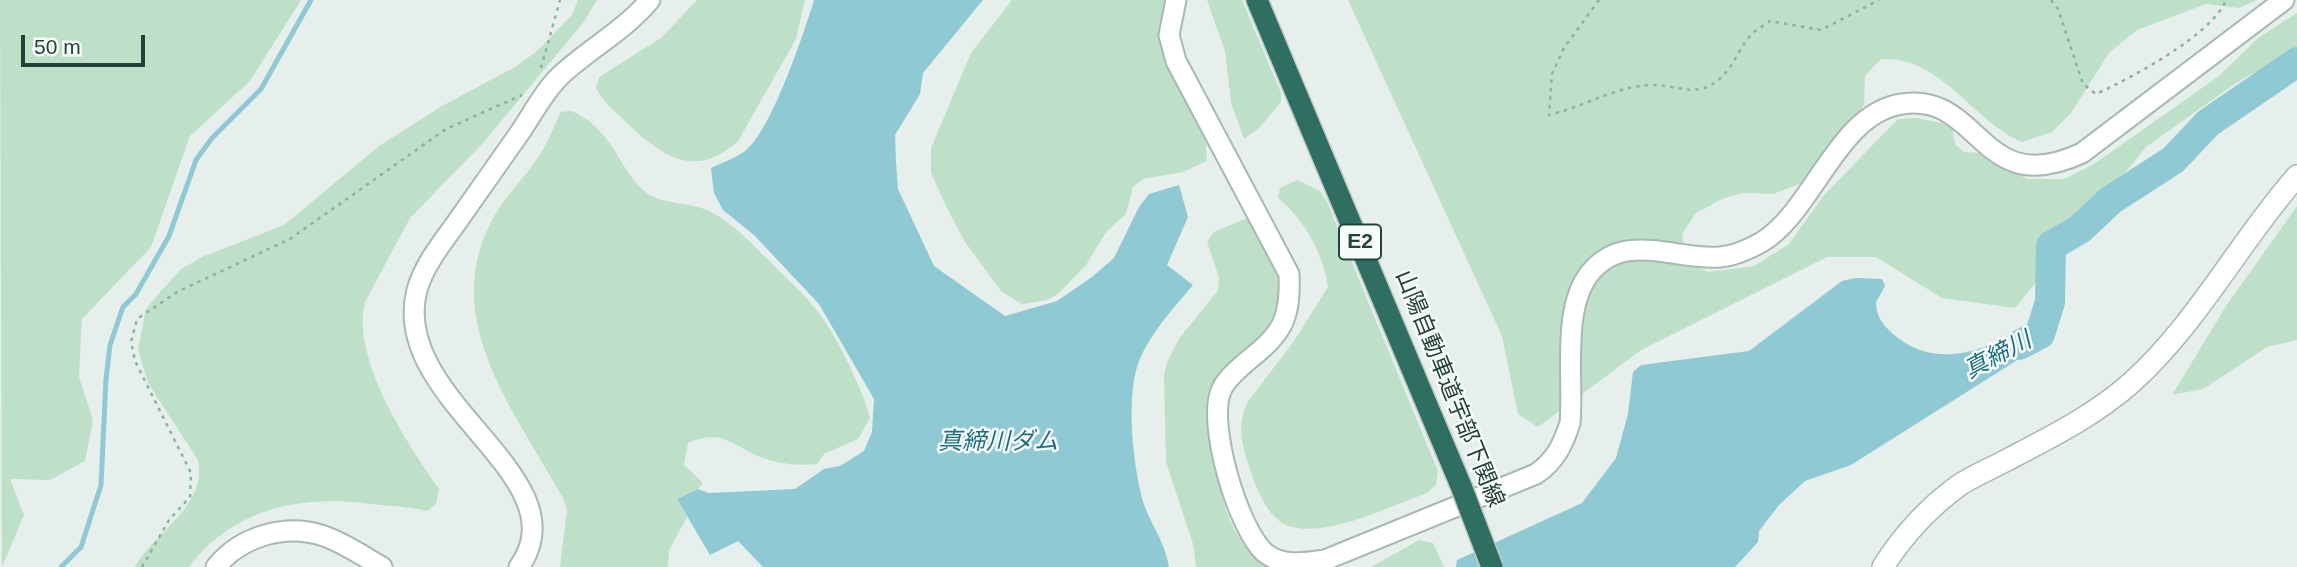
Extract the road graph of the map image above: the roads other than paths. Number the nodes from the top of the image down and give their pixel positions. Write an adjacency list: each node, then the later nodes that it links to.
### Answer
1 (650, 0): 8 (street)
2 (1176, 0): 4 (street)
3 (1257, 0): 9 (highway, 山陽自動車道宇部下関線 / E2, bridge)
4 (2284, 0)
5 (2297, 176): 10 (street)
6 (216, 567): 7 (street)
7 (382, 567)
8 (519, 567)
9 (1492, 567)
10 (1883, 567)

